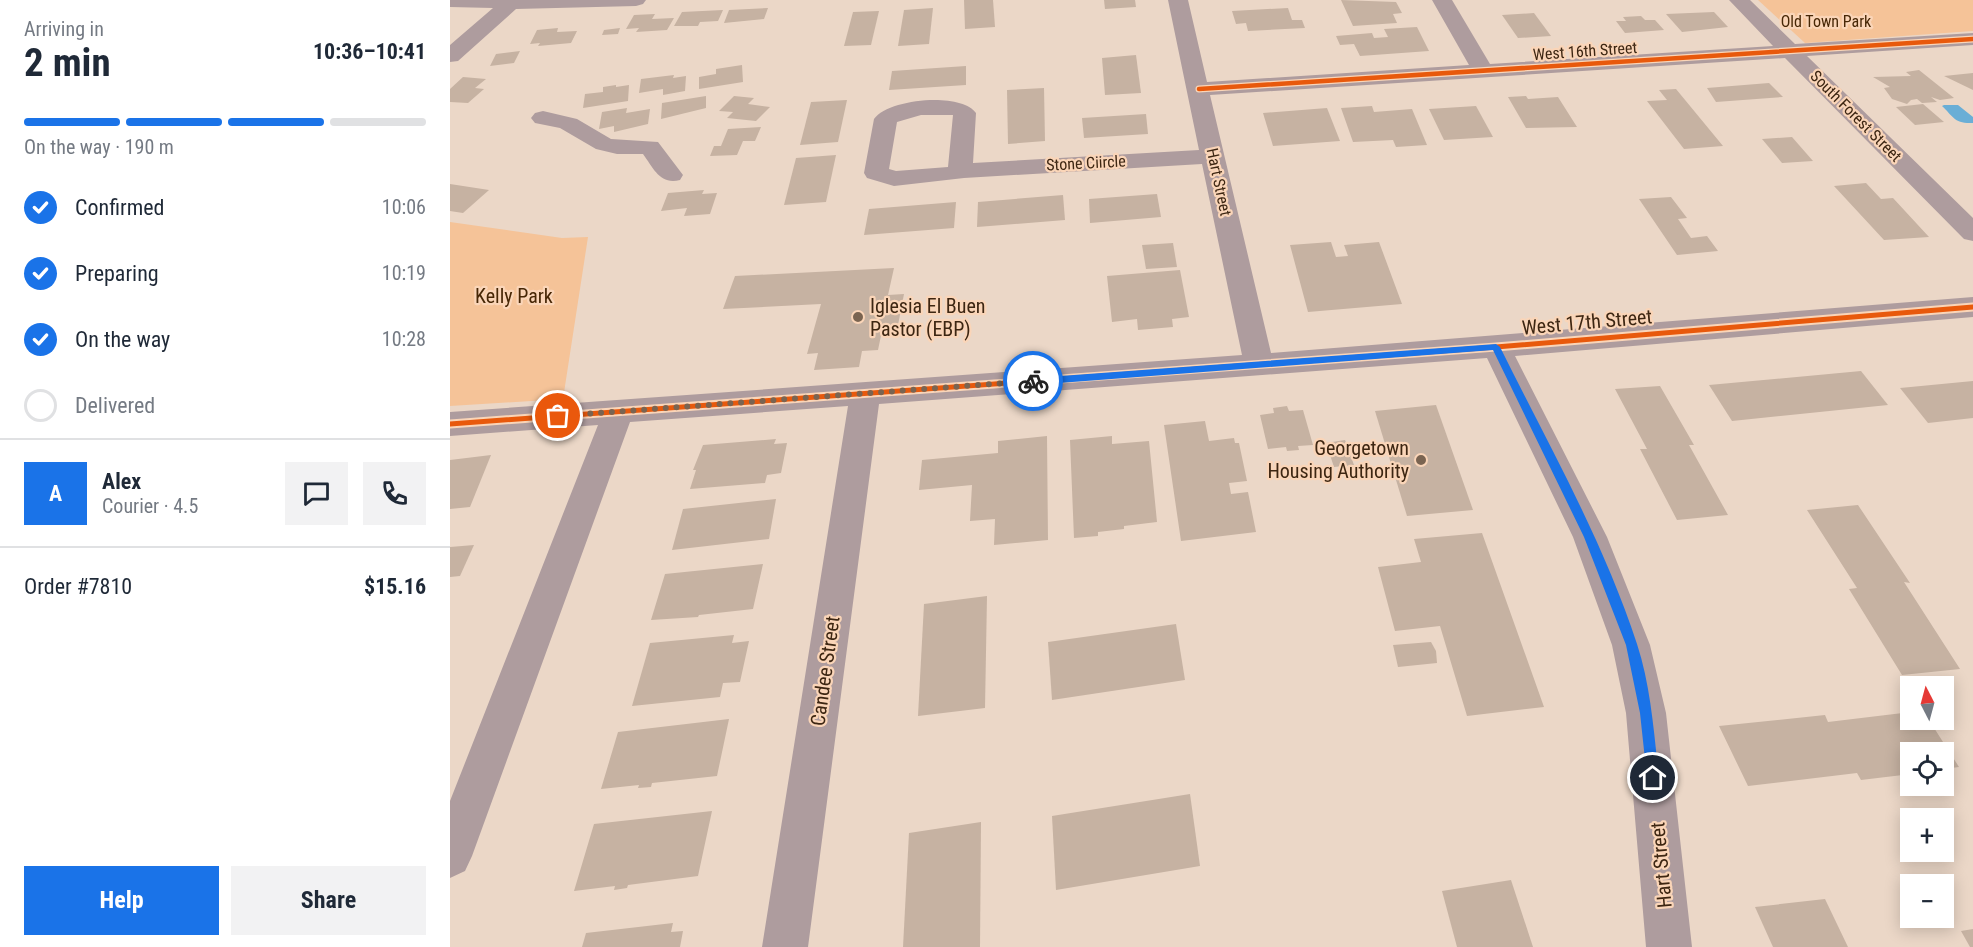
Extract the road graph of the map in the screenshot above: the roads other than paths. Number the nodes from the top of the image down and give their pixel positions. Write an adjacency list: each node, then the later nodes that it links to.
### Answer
1 (636, 0): 6 (street)
2 (1178, 0): 11 (street, Hart Street)
3 (1442, 0): 10 (street)
4 (1739, 0): 8 (street, South Forest Street)
5 (450, 1): 6 (street)
6 (513, 2): 9 (street)
7 (1973, 39): 8 (street, West 16th Street)
8 (1791, 51): 10 (street, West 16th Street); 16 (street, South Forest Street)
9 (450, 56)
10 (1483, 71): 11 (street, West 16th Street)
11 (1199, 89): 13 (street, Hart Street)
12 (543, 118): 15 (street)
13 (1213, 156): 14 (street, Stone Ciircle); 19 (street, Hart Street)
14 (960, 171)
15 (671, 175)
16 (1973, 233)
17 (1973, 307): 18 (street, West 17th Street)
18 (1496, 347): 19 (street, West 17th Street); 25 (street, Hart Street)
19 (1258, 364): 20 (street, West 17th Street)
20 (865, 394): 21 (street, West 17th Street); 24 (street, Candee Street)
21 (619, 411): 22 (street, West 17th Street); 23 (street)
22 (450, 424)
23 (450, 856)
24 (785, 947)
25 (1669, 947)

